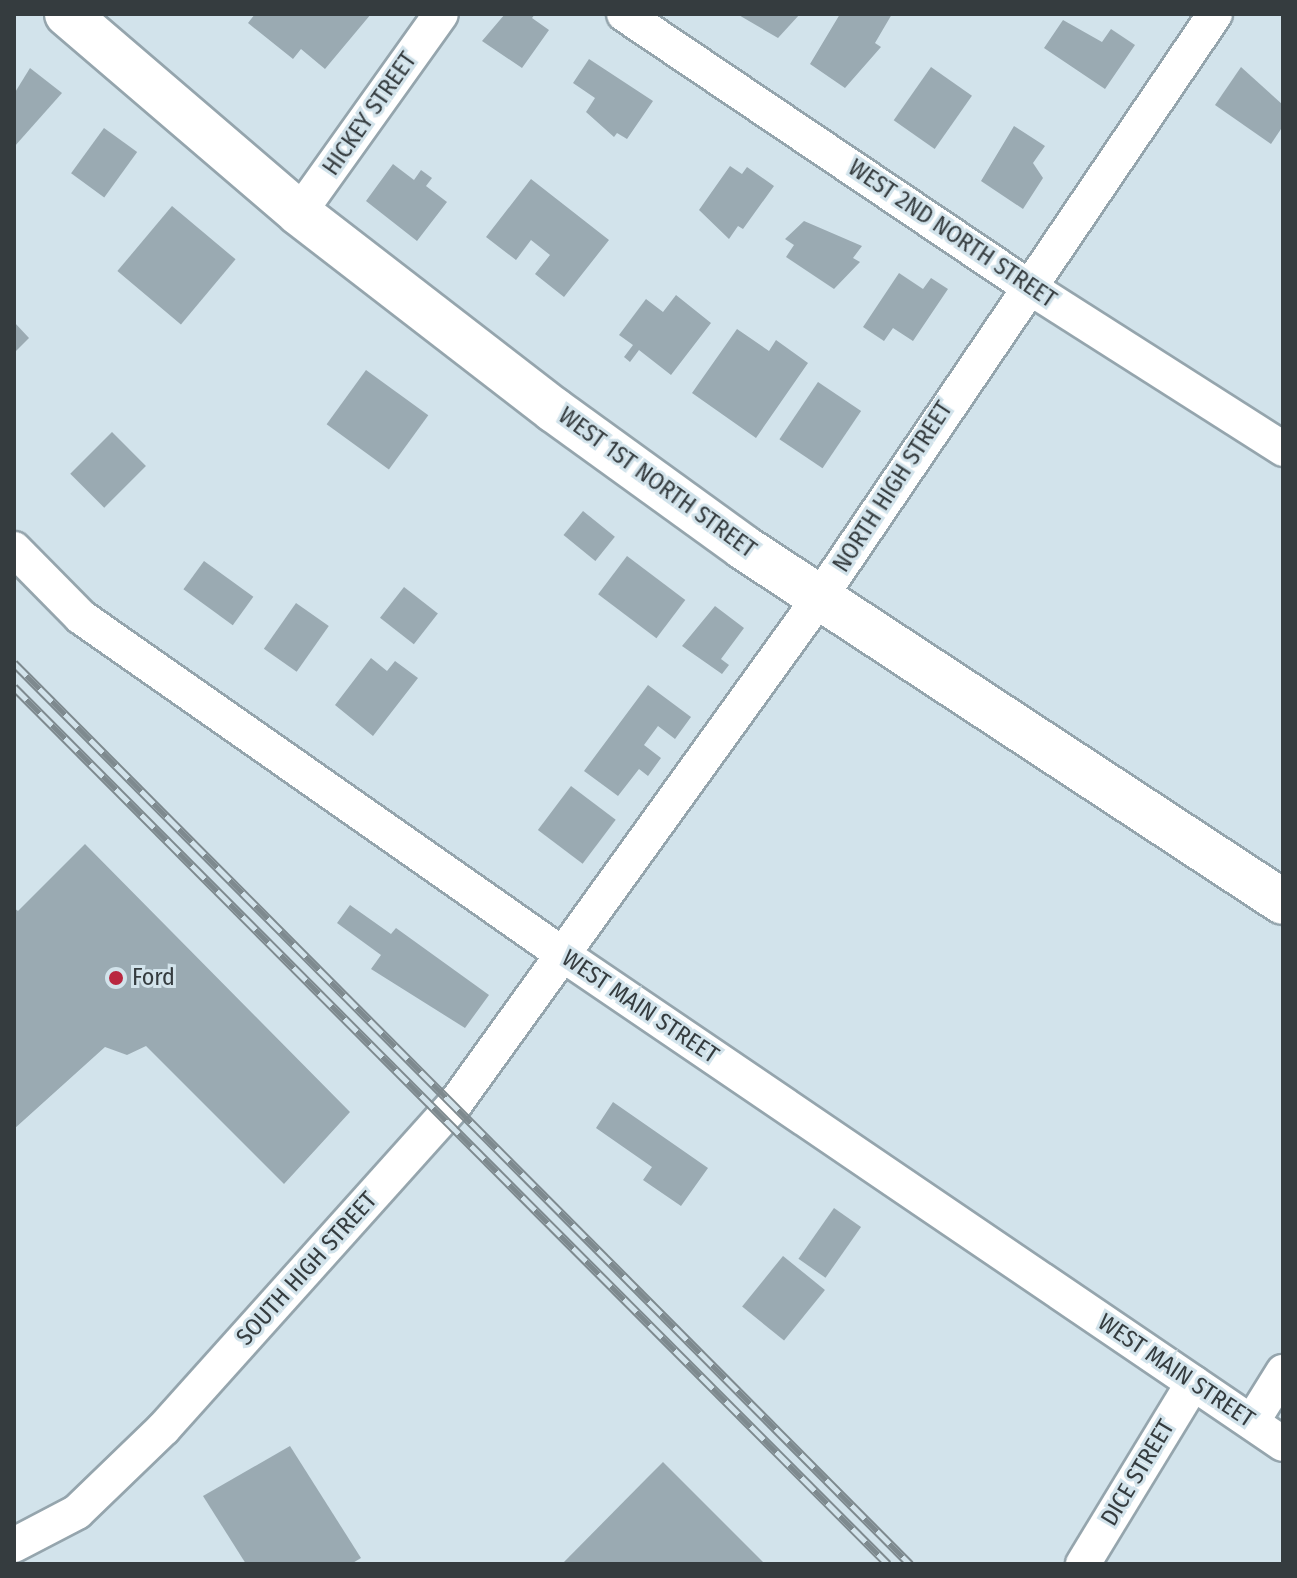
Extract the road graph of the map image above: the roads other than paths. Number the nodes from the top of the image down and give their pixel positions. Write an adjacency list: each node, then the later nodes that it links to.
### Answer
1 (67, 14): 5 (main road, WEST 1ST NORTH STREET)
2 (441, 14): 5 (street, HICKEY STREET)
3 (624, 14): 6 (street, WEST 2ND NORTH STREET)
4 (1215, 14): 6 (street, NORTH HIGH STREET)
5 (299, 213): 9 (main road, WEST 1ST NORTH STREET)
6 (1026, 285): 7 (street, WEST 2ND NORTH STREET); 9 (street, NORTH HIGH STREET)
7 (1283, 449)
8 (14, 549): 11 (street, WEST MAIN STREET)
9 (820, 597): 10 (main road, WEST 1ST NORTH STREET); 11 (street, NORTH HIGH STREET)
10 (1283, 902)
11 (565, 956): 13 (street, WEST MAIN STREET); 16 (street, SOUTH HIGH STREET)
12 (1283, 1372): 14 (street)
13 (1193, 1383): 14 (street, WEST MAIN STREET); 17 (street, DICE STREET)
14 (1252, 1422): 15 (street, WEST MAIN STREET)
15 (1283, 1444)
16 (14, 1545)
17 (1083, 1564)

